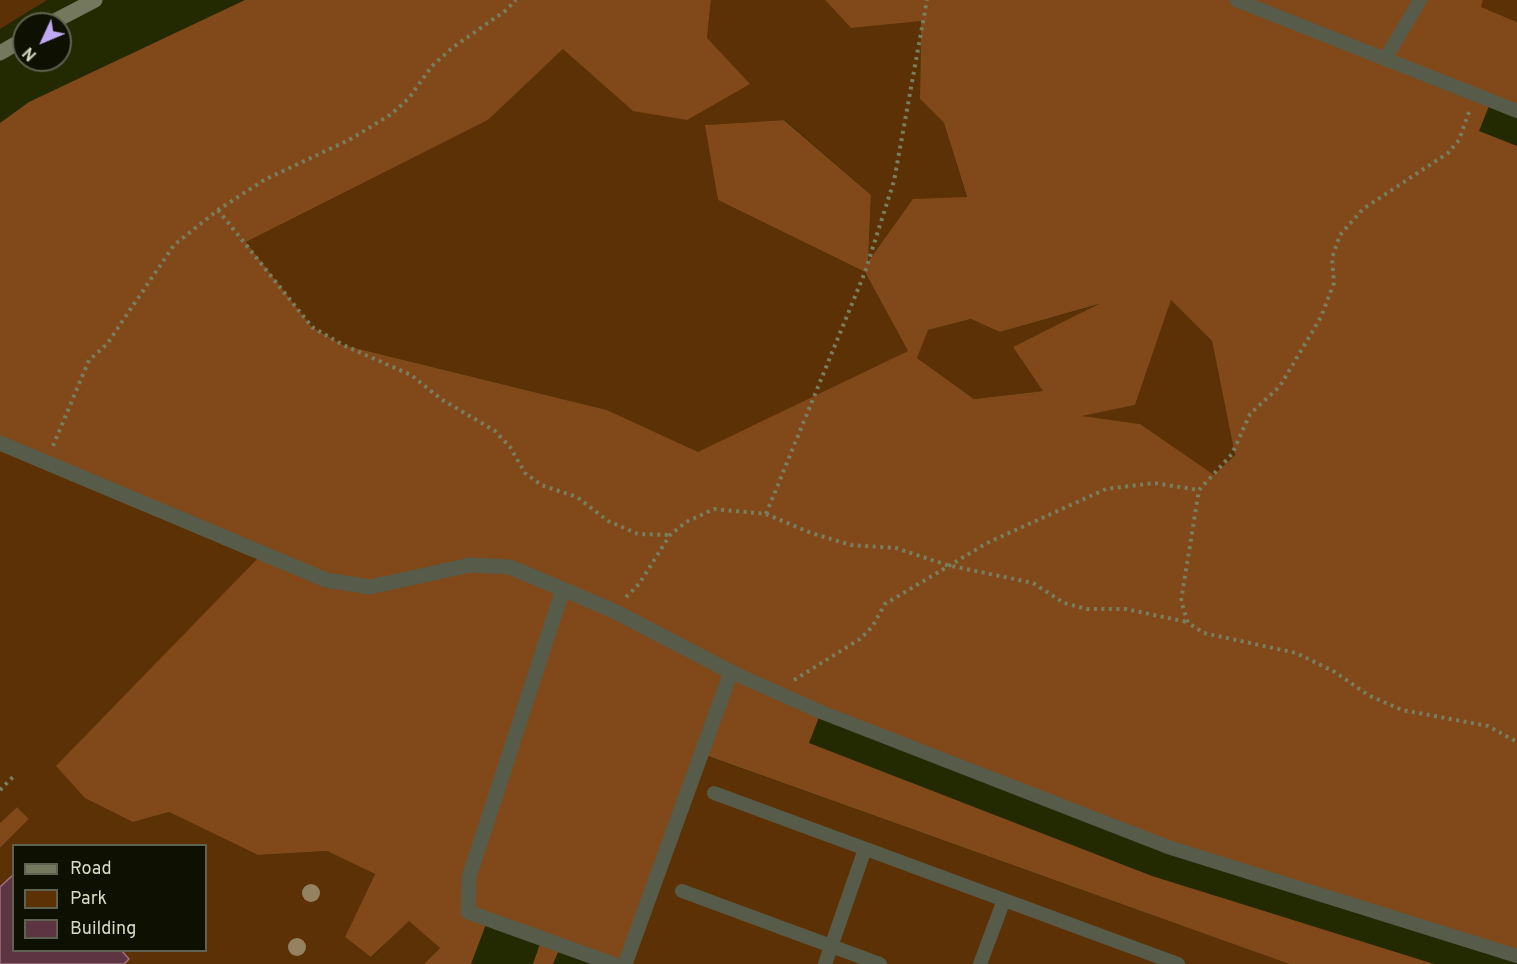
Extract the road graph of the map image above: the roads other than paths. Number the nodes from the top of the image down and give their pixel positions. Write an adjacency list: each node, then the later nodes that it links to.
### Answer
1 (95, 0): 4 (main road)
2 (1236, 0): 5 (lane)
3 (1420, 0): 5 (lane)
4 (72, 12)
5 (1385, 59): 6 (lane)
6 (1517, 111)
7 (0, 443): 8 (street)
8 (563, 589): 9 (street); 17 (street)
9 (731, 672): 16 (lane); 18 (street)
10 (714, 793): 11 (lane)
11 (865, 849): 13 (lane); 14 (lane)
12 (682, 891): 14 (lane)
13 (1004, 900): 15 (lane); 21 (lane)
14 (831, 946): 19 (lane); 20 (lane)
15 (1141, 950): 22 (lane); 23 (lane)
16 (1517, 956)
17 (614, 964)
18 (625, 964)
19 (825, 964)
20 (880, 964)
21 (980, 964)
22 (1136, 964)
23 (1178, 964)

